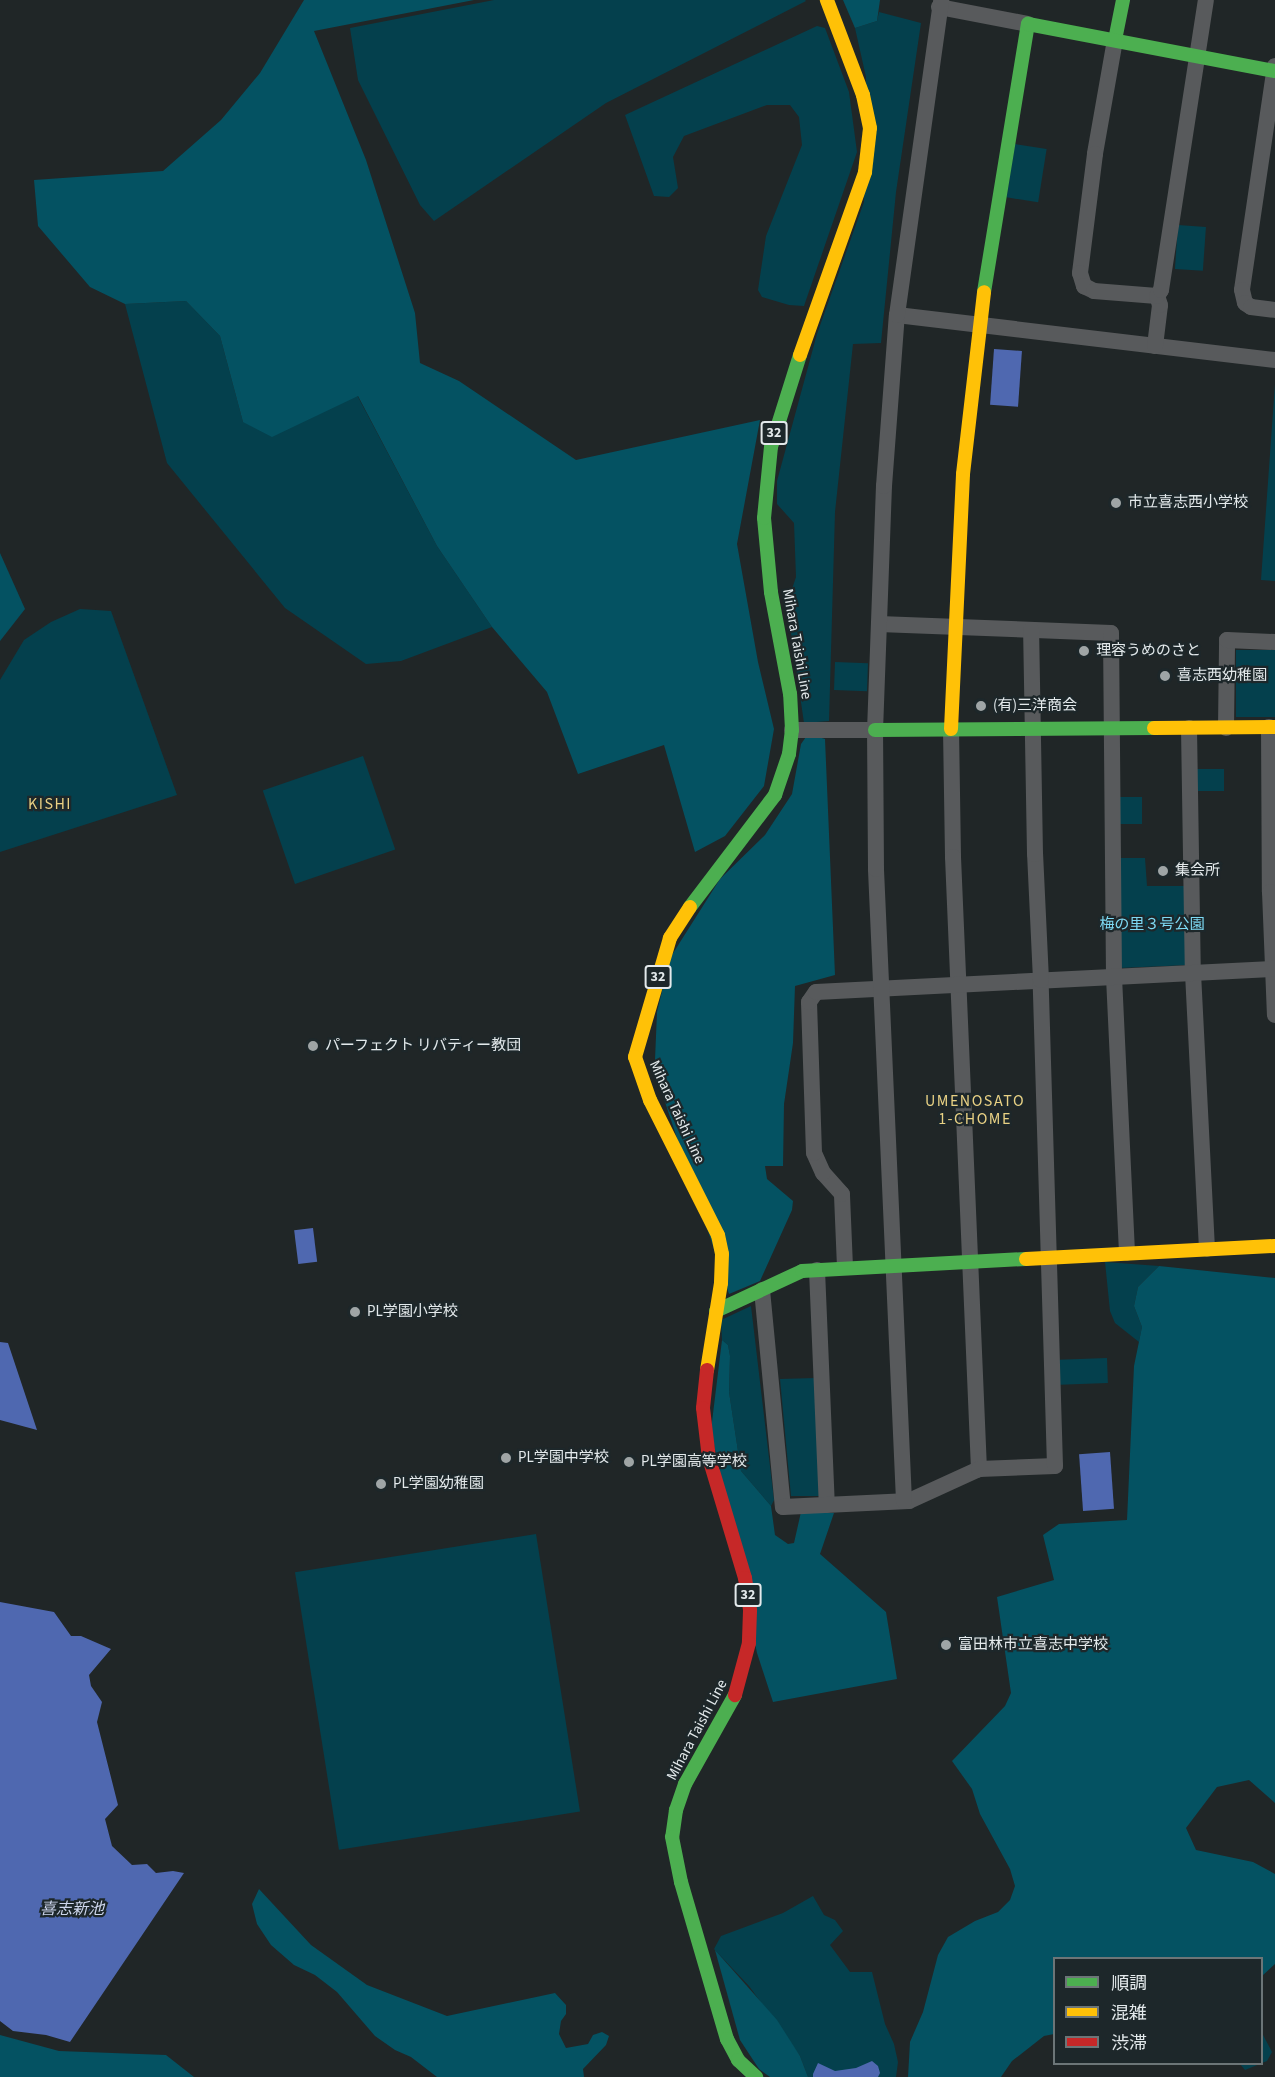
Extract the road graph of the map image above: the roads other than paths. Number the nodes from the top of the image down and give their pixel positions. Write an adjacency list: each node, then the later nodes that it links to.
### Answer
1 (827, 0): 25 (main road, Mihara Taishi Line / 32)
2 (1123, 0): 6 (main road)
3 (1206, 0): 7 (street)
4 (940, 4): 5 (street); 11 (street)
5 (1028, 24): 6 (main road); 12 (main road)
6 (1115, 40): 7 (main road); 9 (street)
7 (1195, 55): 8 (main road); 9 (street)
8 (1275, 69): 10 (street)
9 (1156, 296): 13 (street)
10 (1275, 310)
11 (897, 315): 12 (street); 15 (street)
12 (979, 325): 13 (street); 16 (main road)
13 (1155, 346): 14 (street)
14 (1275, 360)
15 (879, 624): 16 (street); 26 (street)
16 (956, 627): 17 (street); 23 (main road)
17 (1031, 630): 20 (street); 24 (street)
18 (1275, 642): 22 (street)
19 (1272, 727): 22 (main road); 27 (street)
20 (1112, 728): 21 (main road); 24 (main road); 29 (street)
21 (1189, 728): 22 (main road); 28 (street)
22 (1226, 728)
23 (951, 729): 24 (main road); 26 (main road); 31 (street)
24 (1034, 729): 30 (street)
25 (792, 730): 26 (street); 43 (main road, Mihara Taishi Line / 32)
26 (875, 730): 32 (street)
27 (1274, 969): 28 (street); 33 (street)
28 (1193, 973): 29 (street); 35 (street)
29 (1114, 977): 30 (street); 36 (street)
30 (1041, 980): 31 (street); 37 (street)
31 (960, 984): 32 (street); 38 (street)
32 (882, 987): 39 (street); 40 (street)
33 (1275, 1015)
34 (1275, 1246): 35 (main road)
35 (1207, 1249): 36 (main road)
36 (1127, 1253): 37 (main road)
37 (1049, 1257): 38 (main road); 44 (street)
38 (971, 1260): 39 (main road); 44 (street)
39 (894, 1264): 40 (main road); 45 (street)
40 (845, 1267): 41 (main road)
41 (817, 1270): 42 (main road); 46 (street)
42 (762, 1290): 43 (main road); 46 (street)
43 (716, 1311): 47 (main road, Mihara Taishi Line / 32)
44 (980, 1469): 45 (street)
45 (904, 1501): 46 (street)
46 (827, 1505)
47 (756, 2077)

